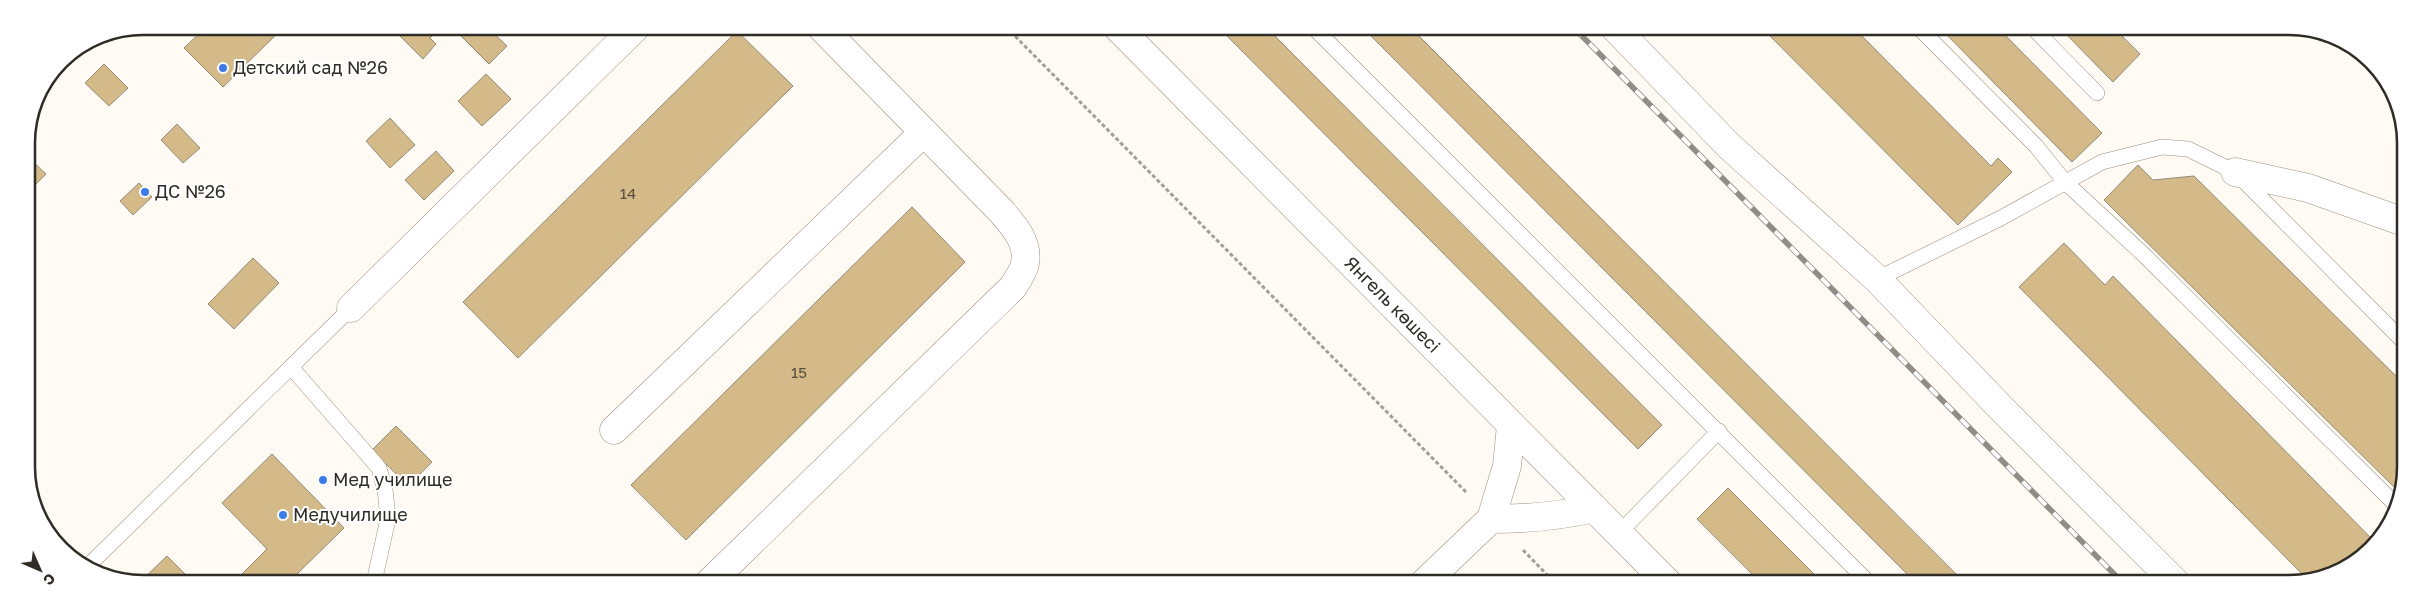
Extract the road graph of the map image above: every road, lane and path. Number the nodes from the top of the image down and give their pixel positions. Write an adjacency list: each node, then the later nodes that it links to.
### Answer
1 (628, 35): 15 (street)
2 (829, 35): 10 (street)
3 (1014, 35): 23 (path)
4 (1125, 35): 18 (street, Янгель көшесі)
5 (1320, 35): 20 (lane)
6 (1622, 35): 14 (street)
7 (1926, 35): 12 (lane)
8 (2040, 35): 9 (lane)
9 (2097, 93)
10 (924, 132): 19 (street); 27 (street)
11 (2235, 172): 12 (lane); 13 (street); 16 (lane)
12 (2065, 182): 14 (lane); 21 (lane)
13 (2397, 220)
14 (1877, 279): 31 (street)
15 (351, 308): 17 (lane)
16 (2397, 335)
17 (290, 367): 25 (lane); 26 (lane)
18 (1512, 425): 22 (street, Янгель көшесі); 23 (street)
19 (614, 430)
20 (1719, 431): 24 (lane); 30 (lane)
21 (2392, 500)
22 (1594, 508): 23 (street); 24 (street, Янгель көшесі)
23 (1492, 519): 28 (street)
24 (1619, 533): 29 (street, Янгель көшесі)
25 (92, 562)
26 (376, 575)
27 (717, 575)
28 (1432, 575)
29 (1660, 575)
30 (1861, 575)
31 (2168, 575)

